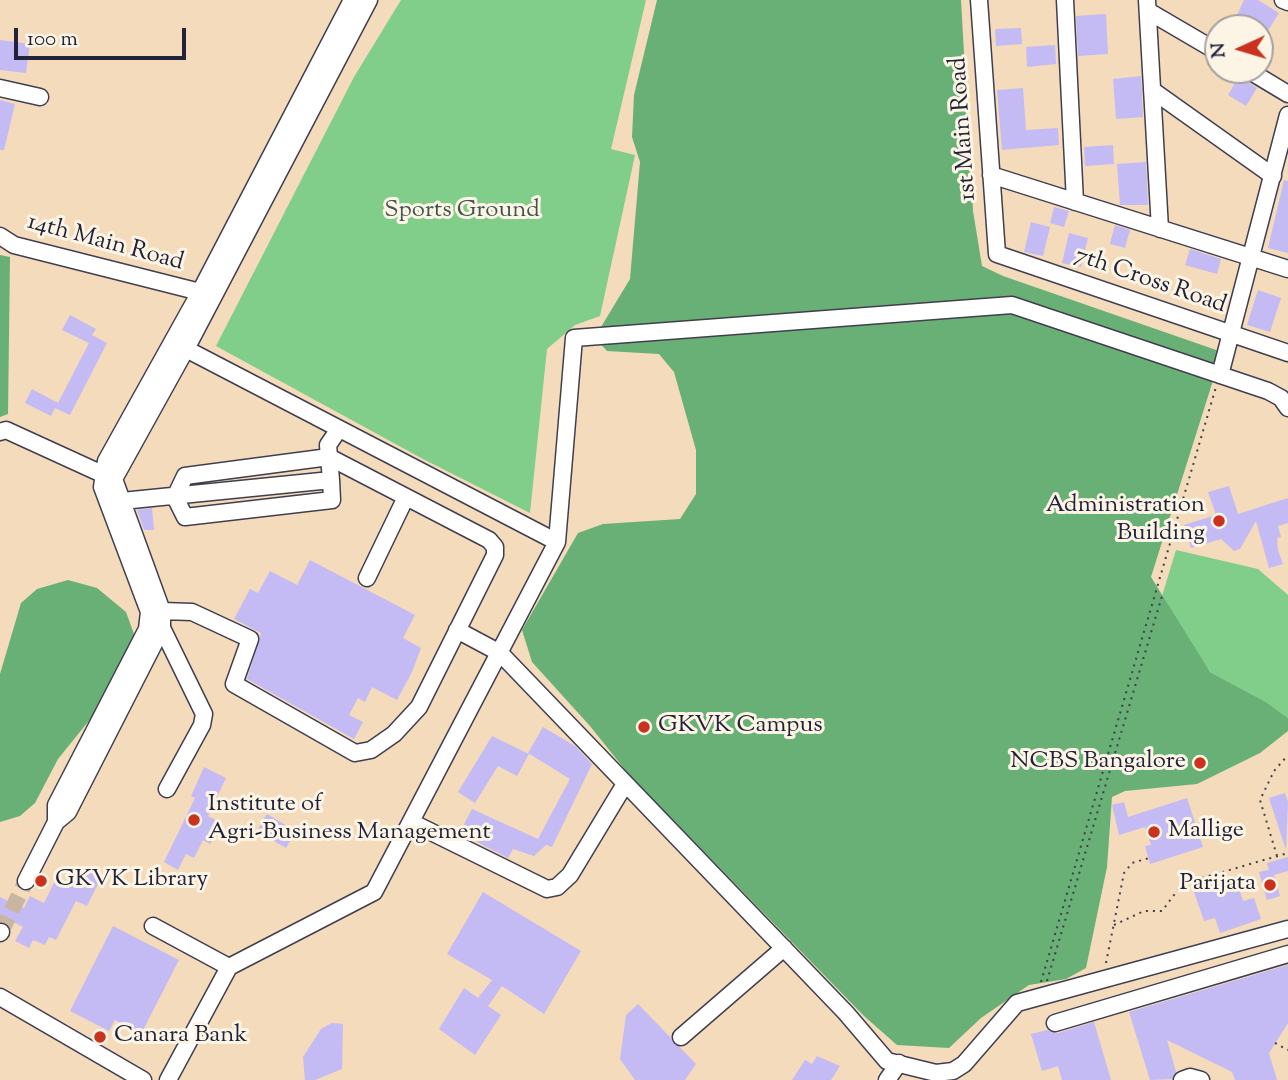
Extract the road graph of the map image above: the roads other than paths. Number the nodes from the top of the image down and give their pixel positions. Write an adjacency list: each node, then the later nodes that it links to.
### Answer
1 (352, 0): 21 (street)
2 (369, 0): 23 (street)
3 (979, 0): 13 (street, 1st Main Road)
4 (1065, 0): 15 (street)
5 (1148, 5): 6 (street); 9 (street)
6 (1204, 43)
7 (1271, 84): 10 (street)
8 (0, 88): 11 (street)
9 (1152, 90): 14 (street); 16 (street)
10 (1288, 94)
11 (40, 97)
12 (1288, 115): 14 (street)
13 (991, 175): 15 (street); 18 (street, 1st Main Road)
14 (1273, 176): 19 (street)
15 (1075, 202): 16 (street)
16 (1160, 229): 19 (street)
17 (0, 236): 21 (street, 14th Main Road)
18 (997, 254): 22 (street, 7th Cross Road)
19 (1252, 258): 20 (street); 22 (street)
20 (1288, 269)
21 (200, 292): 30 (street)
22 (1232, 334): 24 (street, 7th Cross Road); 25 (street)
23 (186, 349): 27 (street); 30 (street)
24 (1288, 353)
25 (1220, 374): 26 (street); 34 (street)
26 (1288, 408)
27 (339, 429): 29 (street); 34 (street)
28 (0, 432): 30 (street)
29 (328, 457): 31 (street); 31 (street); 32 (street)
30 (108, 476): 33 (street); 41 (street)
31 (175, 497): 33 (street)
32 (406, 497): 35 (street); 37 (street)
33 (122, 501): 36 (street)
34 (557, 542): 38 (street)
35 (368, 578)
36 (162, 620): 37 (street); 40 (street); 41 (street)
37 (457, 630): 38 (street)
38 (500, 653): 39 (street); 42 (street)
39 (625, 784): 42 (street); 46 (street)
40 (167, 789)
41 (56, 822): 43 (street)
42 (411, 822): 48 (street)
43 (26, 881)
44 (153, 926): 48 (street)
45 (1288, 929): 52 (street)
46 (784, 948): 51 (street); 52 (street)
47 (1288, 954): 50 (street)
48 (229, 967): 54 (street)
49 (0, 997): 53 (street)
50 (1055, 1023)
51 (681, 1037)
52 (899, 1063): 55 (street)
53 (143, 1080)
54 (169, 1080)
55 (887, 1080)
56 (1182, 1080): 57 (street)
57 (1201, 1080)

